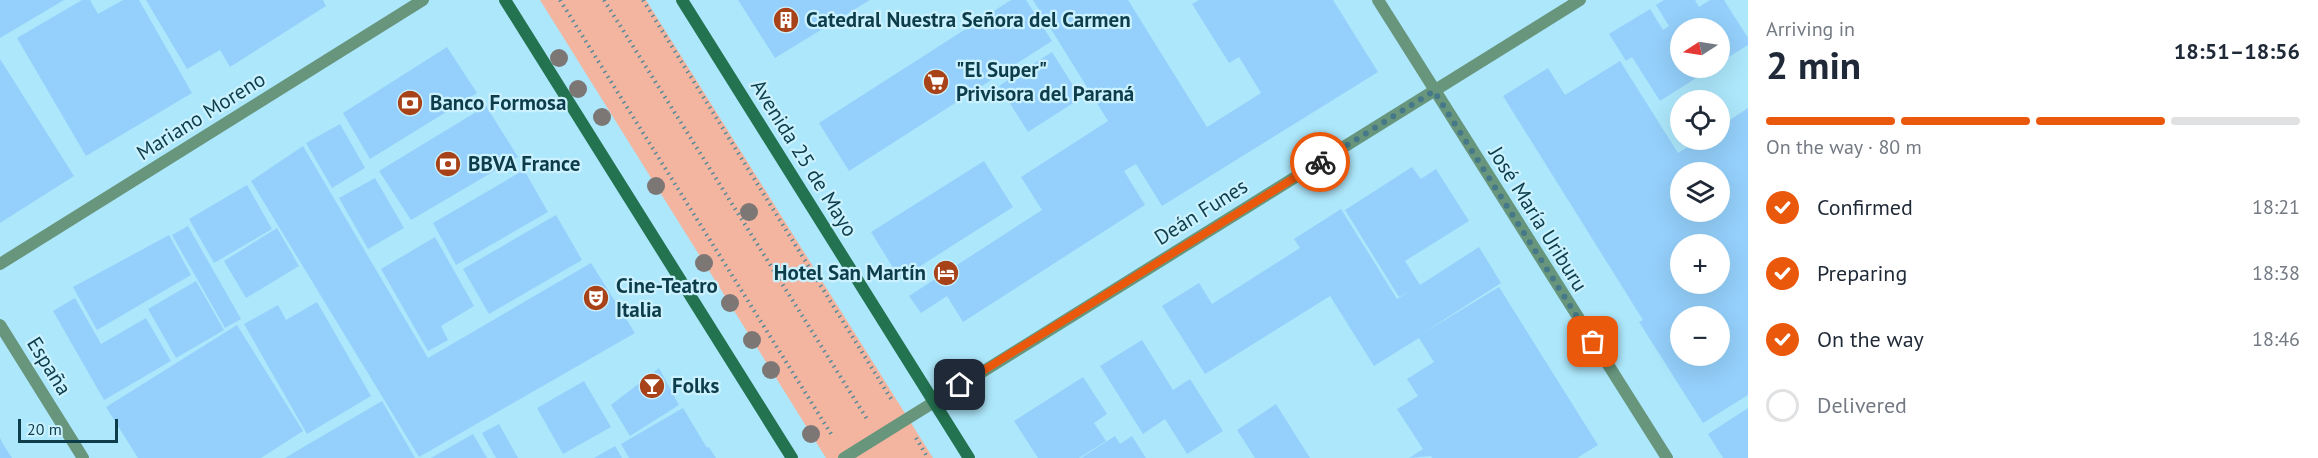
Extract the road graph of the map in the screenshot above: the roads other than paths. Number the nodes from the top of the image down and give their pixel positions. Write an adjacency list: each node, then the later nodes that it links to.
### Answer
1 (423, 0): 7 (street, Mariano Moreno)
2 (505, 0): 11 (main road)
3 (682, 0): 9 (main road, Avenida 25 de Mayo)
4 (1378, 0): 6 (street, José María Uriburu)
5 (1580, 0): 6 (street, Deán Funes)
6 (1434, 91): 9 (street, Deán Funes); 14 (street, José María Uriburu)
7 (0, 264)
8 (0, 325): 10 (street, España)
9 (933, 401): 12 (street, Deán Funes); 13 (main road, Avenida 25 de Mayo)
10 (83, 458)
11 (792, 458)
12 (844, 458)
13 (969, 458)
14 (1667, 458)

